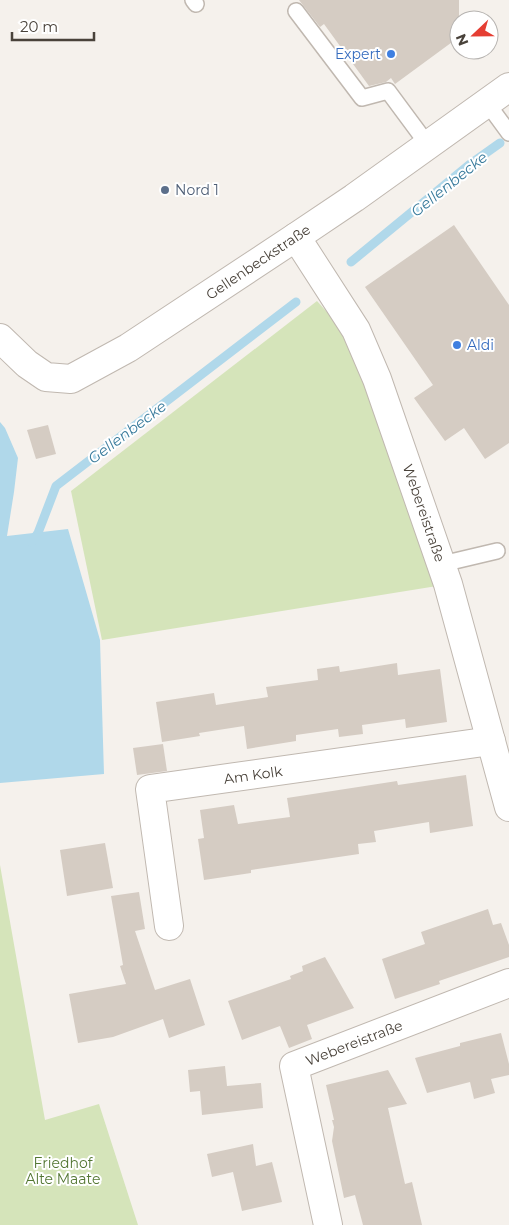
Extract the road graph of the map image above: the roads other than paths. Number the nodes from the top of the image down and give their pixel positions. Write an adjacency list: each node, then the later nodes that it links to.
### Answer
1 (296, 11): 5 (lane)
2 (509, 87): 3 (street, Gellenbeckstraße)
3 (487, 103): 4 (lane); 5 (street, Gellenbeckstraße)
4 (509, 134)
5 (428, 145): 6 (street, Gellenbeckstraße)
6 (296, 237): 7 (street, Gellenbeckstraße); 9 (street, Webereistraße)
7 (0, 338)
8 (497, 551): 9 (lane)
9 (442, 564): 10 (street, Webereistraße)
10 (491, 741): 11 (street, Webereistraße); 12 (street, Am Kolk)
11 (509, 806)
12 (169, 926)
13 (509, 983): 14 (street, Webereistraße)
14 (328, 1225)

